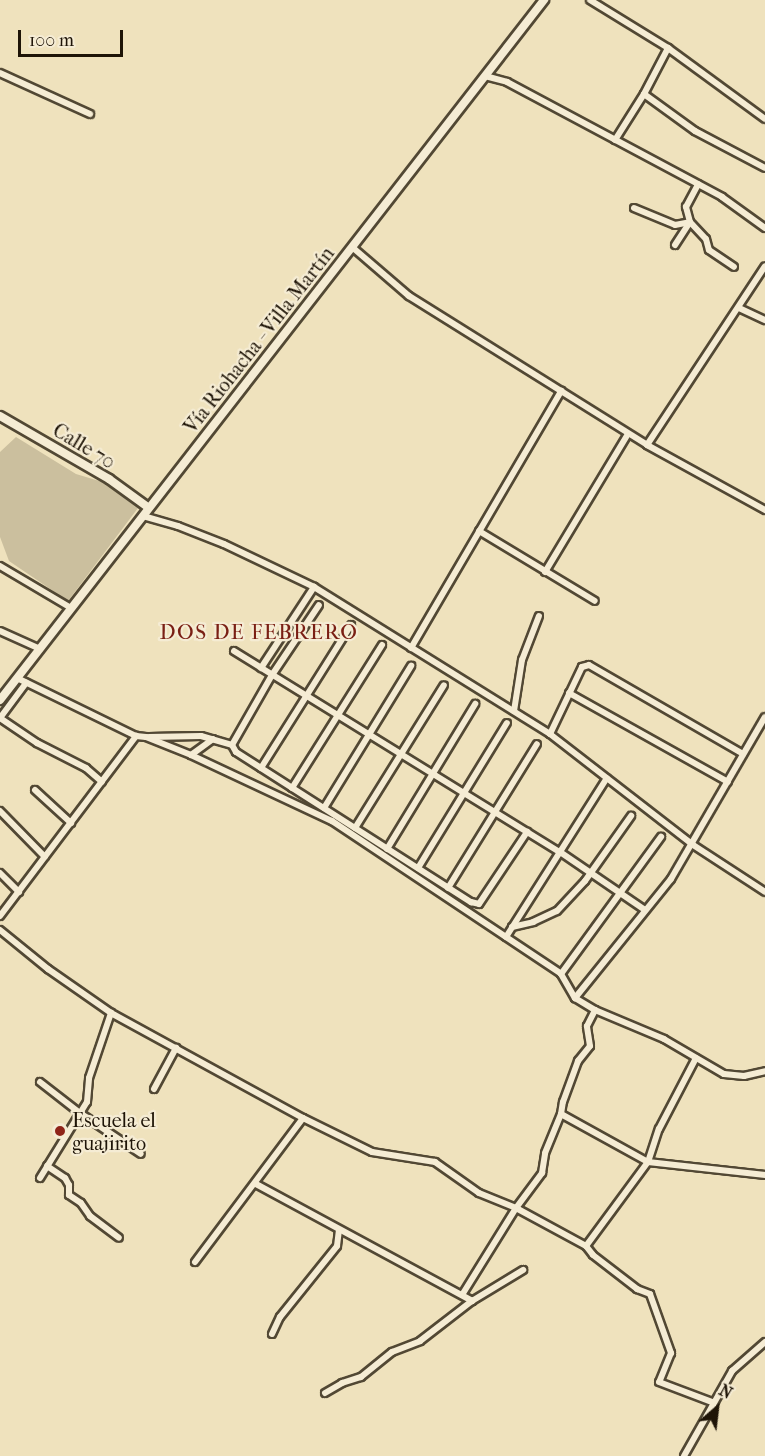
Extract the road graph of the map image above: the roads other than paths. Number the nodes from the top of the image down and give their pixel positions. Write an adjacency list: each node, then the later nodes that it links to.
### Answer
1 (544, 0): 5 (main road, Vía Riohacha - Villa Martín)
2 (590, 0): 3 (street)
3 (668, 48): 6 (street); 8 (street)
4 (0, 72): 7 (street)
5 (485, 76): 9 (street); 16 (main road, Vía Riohacha - Villa Martín)
6 (644, 94): 9 (street); 10 (street)
7 (90, 114)
8 (765, 119)
9 (615, 140): 11 (street)
10 (765, 168)
11 (698, 184): 13 (street); 14 (street)
12 (634, 208): 13 (street)
13 (690, 222): 15 (street); 17 (street)
14 (765, 228)
15 (675, 245)
16 (352, 247): 21 (street); 25 (main road, Vía Riohacha - Villa Martín)
17 (734, 267)
18 (764, 268): 19 (street)
19 (740, 308): 20 (street); 24 (street)
20 (765, 320)
21 (561, 391): 23 (street); 28 (street)
22 (0, 416): 25 (main road, Calle 70)
23 (628, 434): 24 (street); 30 (street)
24 (647, 445): 26 (street)
25 (149, 508): 27 (main road, Vía Riohacha - Villa Martín)
26 (765, 510)
27 (143, 516): 31 (street); 34 (main road, Vía Riohacha - Villa Martín)
28 (479, 531): 30 (street); 39 (street)
29 (0, 566): 34 (street)
30 (545, 572): 32 (street)
31 (314, 587): 39 (street); 43 (street)
32 (595, 601)
33 (319, 605): 44 (street)
34 (71, 608): 40 (main road, Vía Riohacha - Villa Martín)
35 (539, 616): 52 (street)
36 (351, 625): 49 (street)
37 (0, 631): 40 (street)
38 (382, 645): 53 (street)
39 (411, 648): 52 (street)
40 (40, 649): 45 (main road, Vía Riohacha - Villa Martín)
41 (234, 651): 43 (street)
42 (411, 666): 58 (street)
43 (261, 668): 44 (street)
44 (272, 675): 49 (street); 63 (street)
45 (17, 678): 46 (street); 50 (main road, Vía Riohacha - Villa Martín)
46 (26, 682): 55 (street); 59 (street)
47 (444, 685): 64 (street)
48 (569, 693): 57 (street); 65 (street); 71 (street)
49 (306, 696): 53 (street); 67 (street)
50 (0, 700)
51 (475, 704): 68 (street)
52 (513, 711): 57 (street)
53 (338, 715): 58 (street); 72 (street)
54 (765, 717): 65 (street)
55 (0, 718): 70 (street)
56 (507, 723): 74 (street)
57 (550, 734): 69 (street)
58 (370, 735): 64 (street); 75 (street)
59 (136, 736): 60 (street); 70 (street)
60 (146, 737): 61 (street); 66 (street)
61 (213, 739): 63 (street); 66 (street)
62 (537, 744): 77 (street)
63 (232, 745): 67 (street)
64 (402, 754): 68 (street); 80 (street)
65 (743, 754): 71 (street)
66 (191, 755): 98 (street)
67 (261, 768): 72 (street)
68 (434, 775): 74 (street); 84 (street)
69 (607, 778): 83 (street); 85 (street)
70 (102, 782): 79 (street)
71 (728, 782): 83 (street)
72 (292, 788): 75 (street)
73 (35, 790): 79 (street)
74 (464, 793): 77 (street); 87 (street)
75 (324, 808): 80 (street)
76 (0, 811): 86 (street)
77 (495, 812): 81 (street); 90 (street)
78 (631, 816): 89 (street)
79 (70, 823): 86 (street)
80 (355, 828): 84 (street)
81 (527, 831): 85 (street); 90 (street)
82 (661, 837): 93 (street)
83 (693, 845): 92 (street); 94 (street)
84 (387, 849): 87 (street)
85 (560, 852): 89 (street); 96 (street)
86 (45, 856): 91 (street)
87 (418, 868): 90 (street)
88 (0, 873): 91 (street)
89 (590, 873): 93 (street); 96 (street)
90 (448, 888)
91 (19, 892): 95 (street)
92 (765, 892)
93 (620, 893): 94 (street); 99 (street)
94 (645, 910): 100 (street)
95 (0, 916)
96 (512, 927): 98 (street)
97 (0, 930): 102 (street)
98 (506, 937): 99 (street)
99 (561, 974): 100 (street)
100 (575, 998): 101 (street)
101 (595, 1010): 104 (street); 109 (street)
102 (111, 1013): 103 (street); 108 (street)
103 (176, 1048): 107 (street); 110 (street)
104 (696, 1058): 105 (street); 112 (street)
105 (765, 1071)
106 (40, 1082): 108 (street)
107 (154, 1089)
108 (80, 1113): 111 (street); 113 (street)
109 (561, 1114): 112 (street); 117 (street)
110 (303, 1118): 116 (street); 117 (street)
111 (141, 1154)
112 (648, 1162): 114 (street); 120 (street)
113 (47, 1166): 115 (street); 119 (street)
114 (765, 1175)
115 (40, 1178)
116 (256, 1184): 118 (street); 121 (street)
117 (516, 1208): 120 (street); 123 (street)
118 (339, 1230): 123 (street); 125 (street)
119 (119, 1238)
120 (586, 1246): 128 (street)
121 (195, 1263)
122 (523, 1270): 124 (street)
123 (462, 1295): 124 (street)
124 (472, 1300): 127 (street)
125 (272, 1334)
126 (765, 1342): 128 (street)
127 (325, 1394)
128 (712, 1402): 129 (street)
129 (684, 1456)

